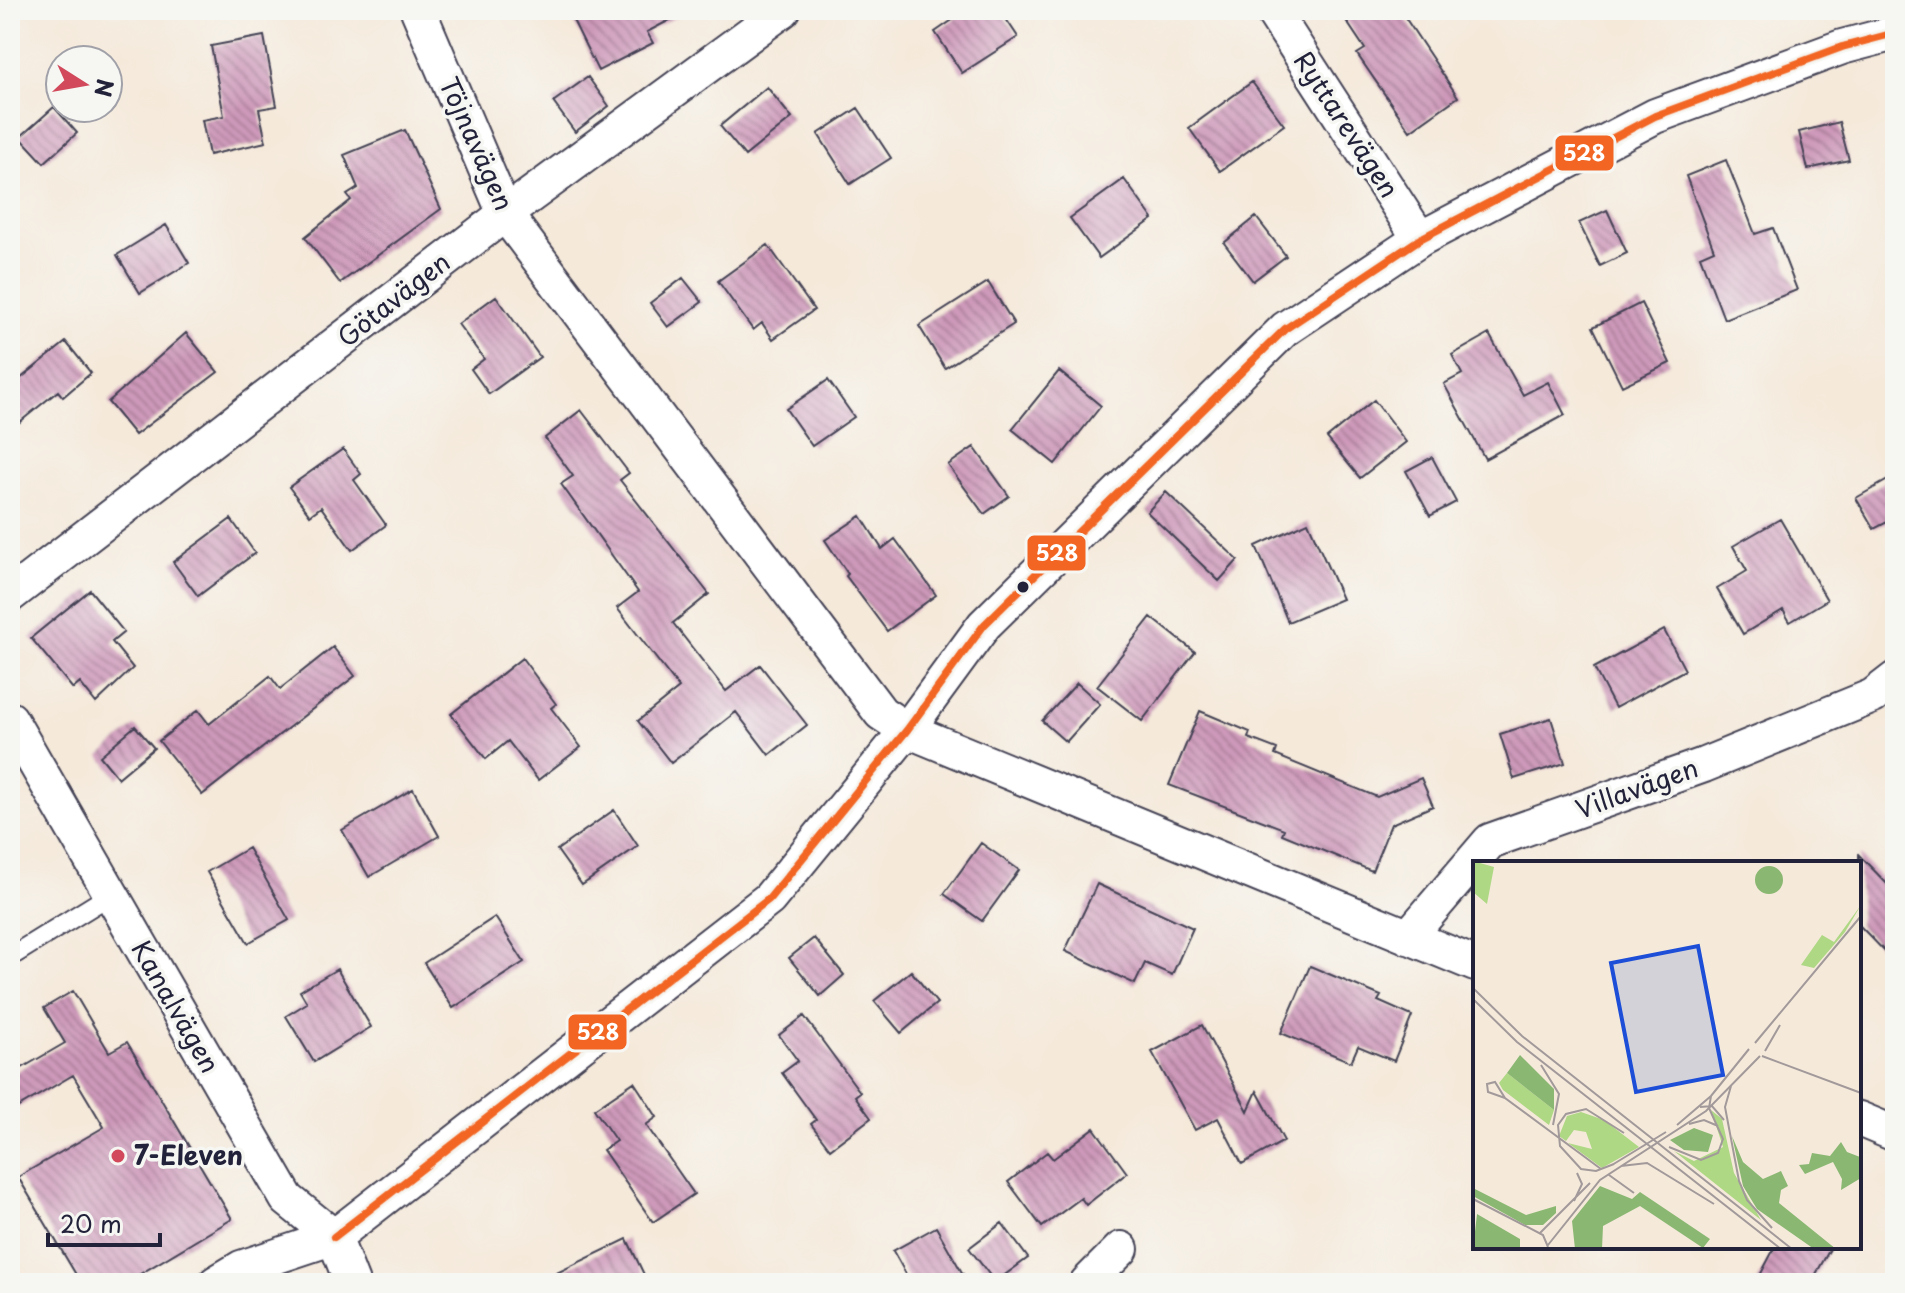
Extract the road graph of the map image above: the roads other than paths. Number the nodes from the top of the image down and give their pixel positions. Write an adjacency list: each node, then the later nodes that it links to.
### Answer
1 (418, 10): 5 (street, Töjnavägen)
2 (783, 10): 5 (street, Götavägen)
3 (1272, 10): 6 (street, Ryttarevägen)
4 (1895, 33): 6 (street)
5 (505, 214): 7 (street, Götavägen); 10 (street, Töjnavägen)
6 (1420, 239): 10 (street)
7 (10, 595)
8 (1895, 679): 12 (street, Villavägen)
9 (10, 719): 11 (street, Kanalvägen)
10 (907, 730): 12 (street, Töjnavägen); 17 (street)
11 (110, 895): 13 (lane); 17 (street, Kanalvägen)
12 (1408, 937): 14 (street, Töjnavägen)
13 (10, 957)
14 (1473, 963)
15 (1861, 1120): 16 (street)
16 (1895, 1134)
17 (334, 1237): 19 (street); 20 (street, Kanalvägen)
18 (1121, 1249): 21 (street)
19 (216, 1283)
20 (352, 1283)
21 (1089, 1283)

